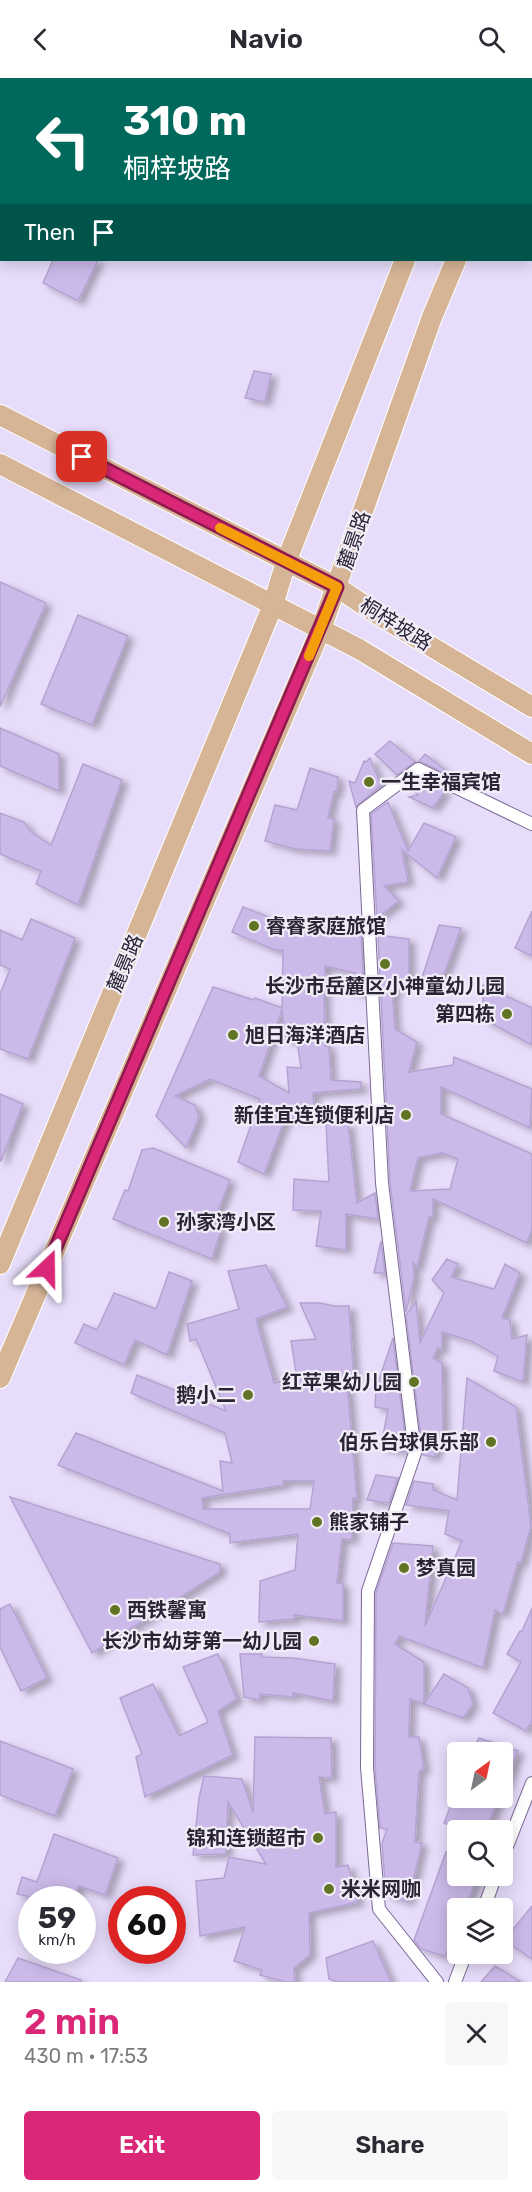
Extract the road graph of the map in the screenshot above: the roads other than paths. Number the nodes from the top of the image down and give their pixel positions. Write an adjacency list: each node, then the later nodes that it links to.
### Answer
1 (405, 261): 5 (main road, 麓景路)
2 (456, 261): 6 (main road, 麓景路)
3 (0, 415): 5 (main road, 桐梓坡路)
4 (0, 464): 7 (main road, 桐梓坡路)
5 (286, 562): 6 (main road, 桐梓坡路); 7 (main road, 麓景路)
6 (337, 587): 8 (main road, 麓景路); 9 (main road, 桐梓坡路)
7 (273, 605): 8 (main road, 桐梓坡路); 12 (main road, 麓景路)
8 (321, 629): 10 (main road, 桐梓坡路); 13 (main road, 麓景路)
9 (532, 707)
10 (532, 754)
11 (532, 824): 17 (street)
12 (0, 1264)
13 (0, 1378)
14 (532, 1783): 15 (street)
15 (513, 1831)
16 (462, 1964): 18 (street)
17 (437, 1982)
18 (455, 1982)

